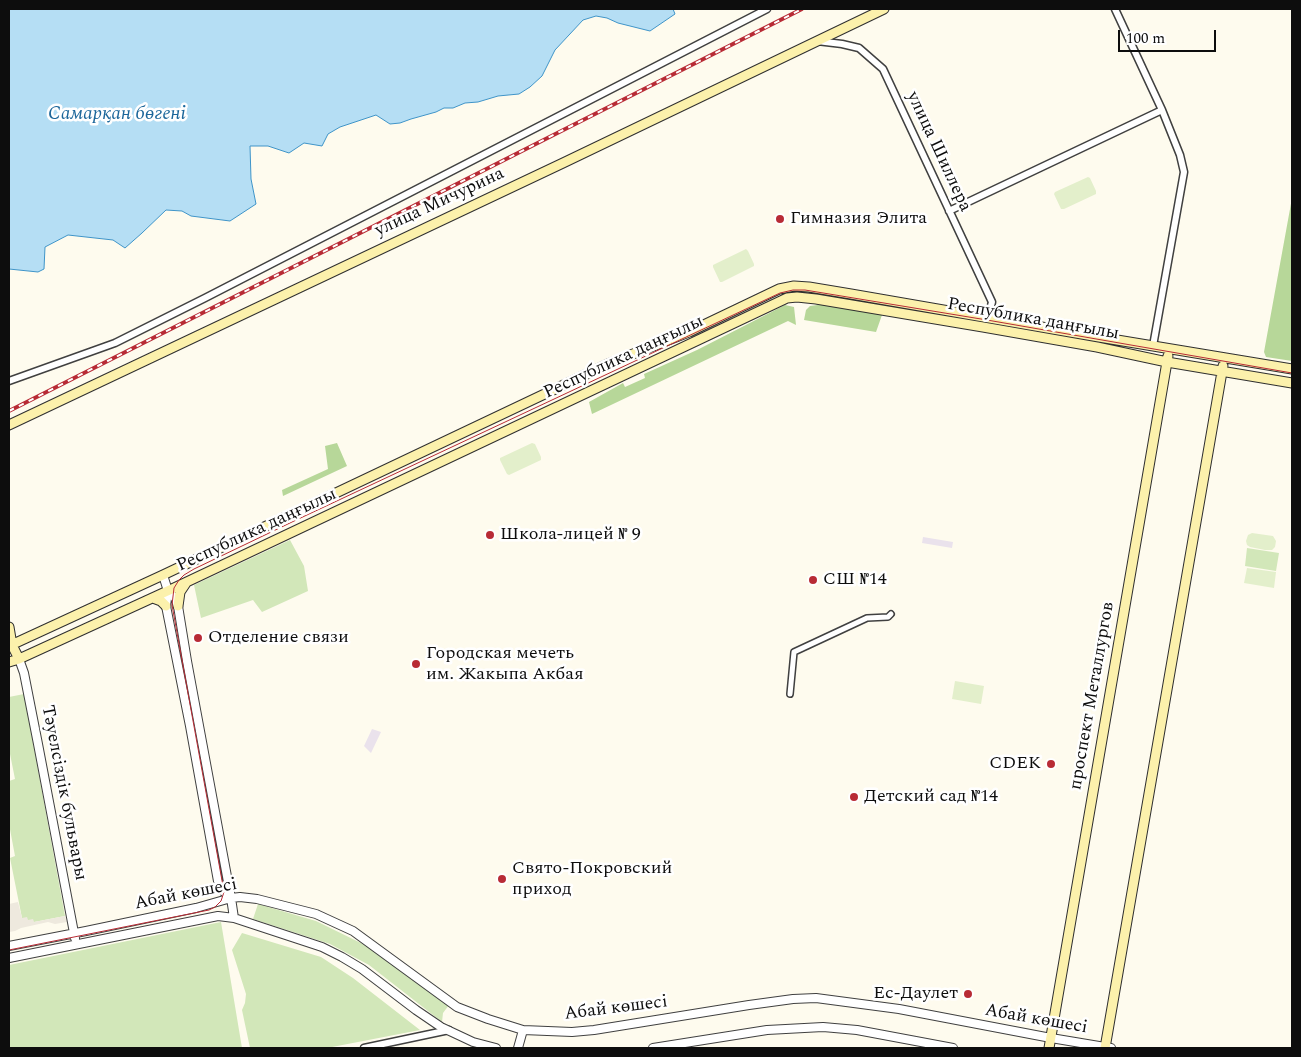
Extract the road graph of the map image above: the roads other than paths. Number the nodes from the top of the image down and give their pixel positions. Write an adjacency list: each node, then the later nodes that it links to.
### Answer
1 (768, 9): 14 (street)
2 (884, 9): 4 (main road, улица Мичурина)
3 (1114, 9): 5 (street)
4 (816, 41): 6 (street, улица Шиллера); 16 (main road, улица Мичурина)
5 (1162, 110): 6 (street); 8 (street)
6 (950, 211): 7 (street, улица Шиллера)
7 (988, 317): 8 (main road, Республика даңғылы); 17 (main road, Республика даңғылы)
8 (1153, 346): 9 (main road, Республика даңғылы)
9 (1169, 349): 10 (main road, Республика даңғылы); 11 (main road, проспект Металлургов)
10 (1224, 358): 12 (main road, Республика даңғылы); 13 (main road)
11 (1167, 362): 13 (main road, Республика даңғылы); 18 (main road, Республика даңғылы); 41 (main road, проспект Металлургов)
12 (1292, 369)
13 (1222, 371): 15 (main road, Республика даңғылы); 48 (main road)
14 (9, 381)
15 (1292, 383)
16 (9, 425)
17 (163, 575): 19 (street); 25 (main road, Республика даңғылы)
18 (187, 582): 19 (main road, Республика даңғылы); 22 (main road)
19 (168, 591): 20 (main road, Республика даңғылы); 21 (street); 22 (street)
20 (153, 598): 21 (main road); 26 (main road, Республика даңғылы)
21 (166, 606): 30 (street)
22 (178, 606): 29 (street)
23 (891, 614): 28 (street)
24 (9, 626): 25 (main road)
25 (10, 645): 26 (main road)
26 (19, 659): 27 (main road, Республика даңғылы); 35 (street, Тәуелсіздік бульвары)
27 (9, 662)
28 (790, 694)
29 (228, 879): 31 (street); 32 (street)
30 (218, 881): 31 (street); 33 (street)
31 (231, 898): 32 (street, Абай көшесі); 33 (street, Абай көшесі); 34 (street)
32 (257, 899): 40 (street, Абай көшесі)
33 (210, 904): 35 (street, Абай көшесі)
34 (234, 918): 36 (street, Абай көшесі); 39 (street, Абай көшесі)
35 (75, 933): 36 (street, Тәуелсіздік бульвары); 37 (street, Абай көшесі)
36 (74, 945): 38 (street, Абай көшесі)
37 (9, 946)
38 (9, 958)
39 (449, 1030): 42 (street); 43 (street, Абай көшесі)
40 (523, 1030): 41 (street, Абай көшесі); 44 (street)
41 (1051, 1038): 47 (main road, проспект Металлургов); 48 (street, Абай көшесі)
42 (364, 1048)
43 (496, 1048)
44 (518, 1048)
45 (653, 1048): 46 (street)
46 (953, 1048)
47 (1049, 1048)
48 (1107, 1048)

